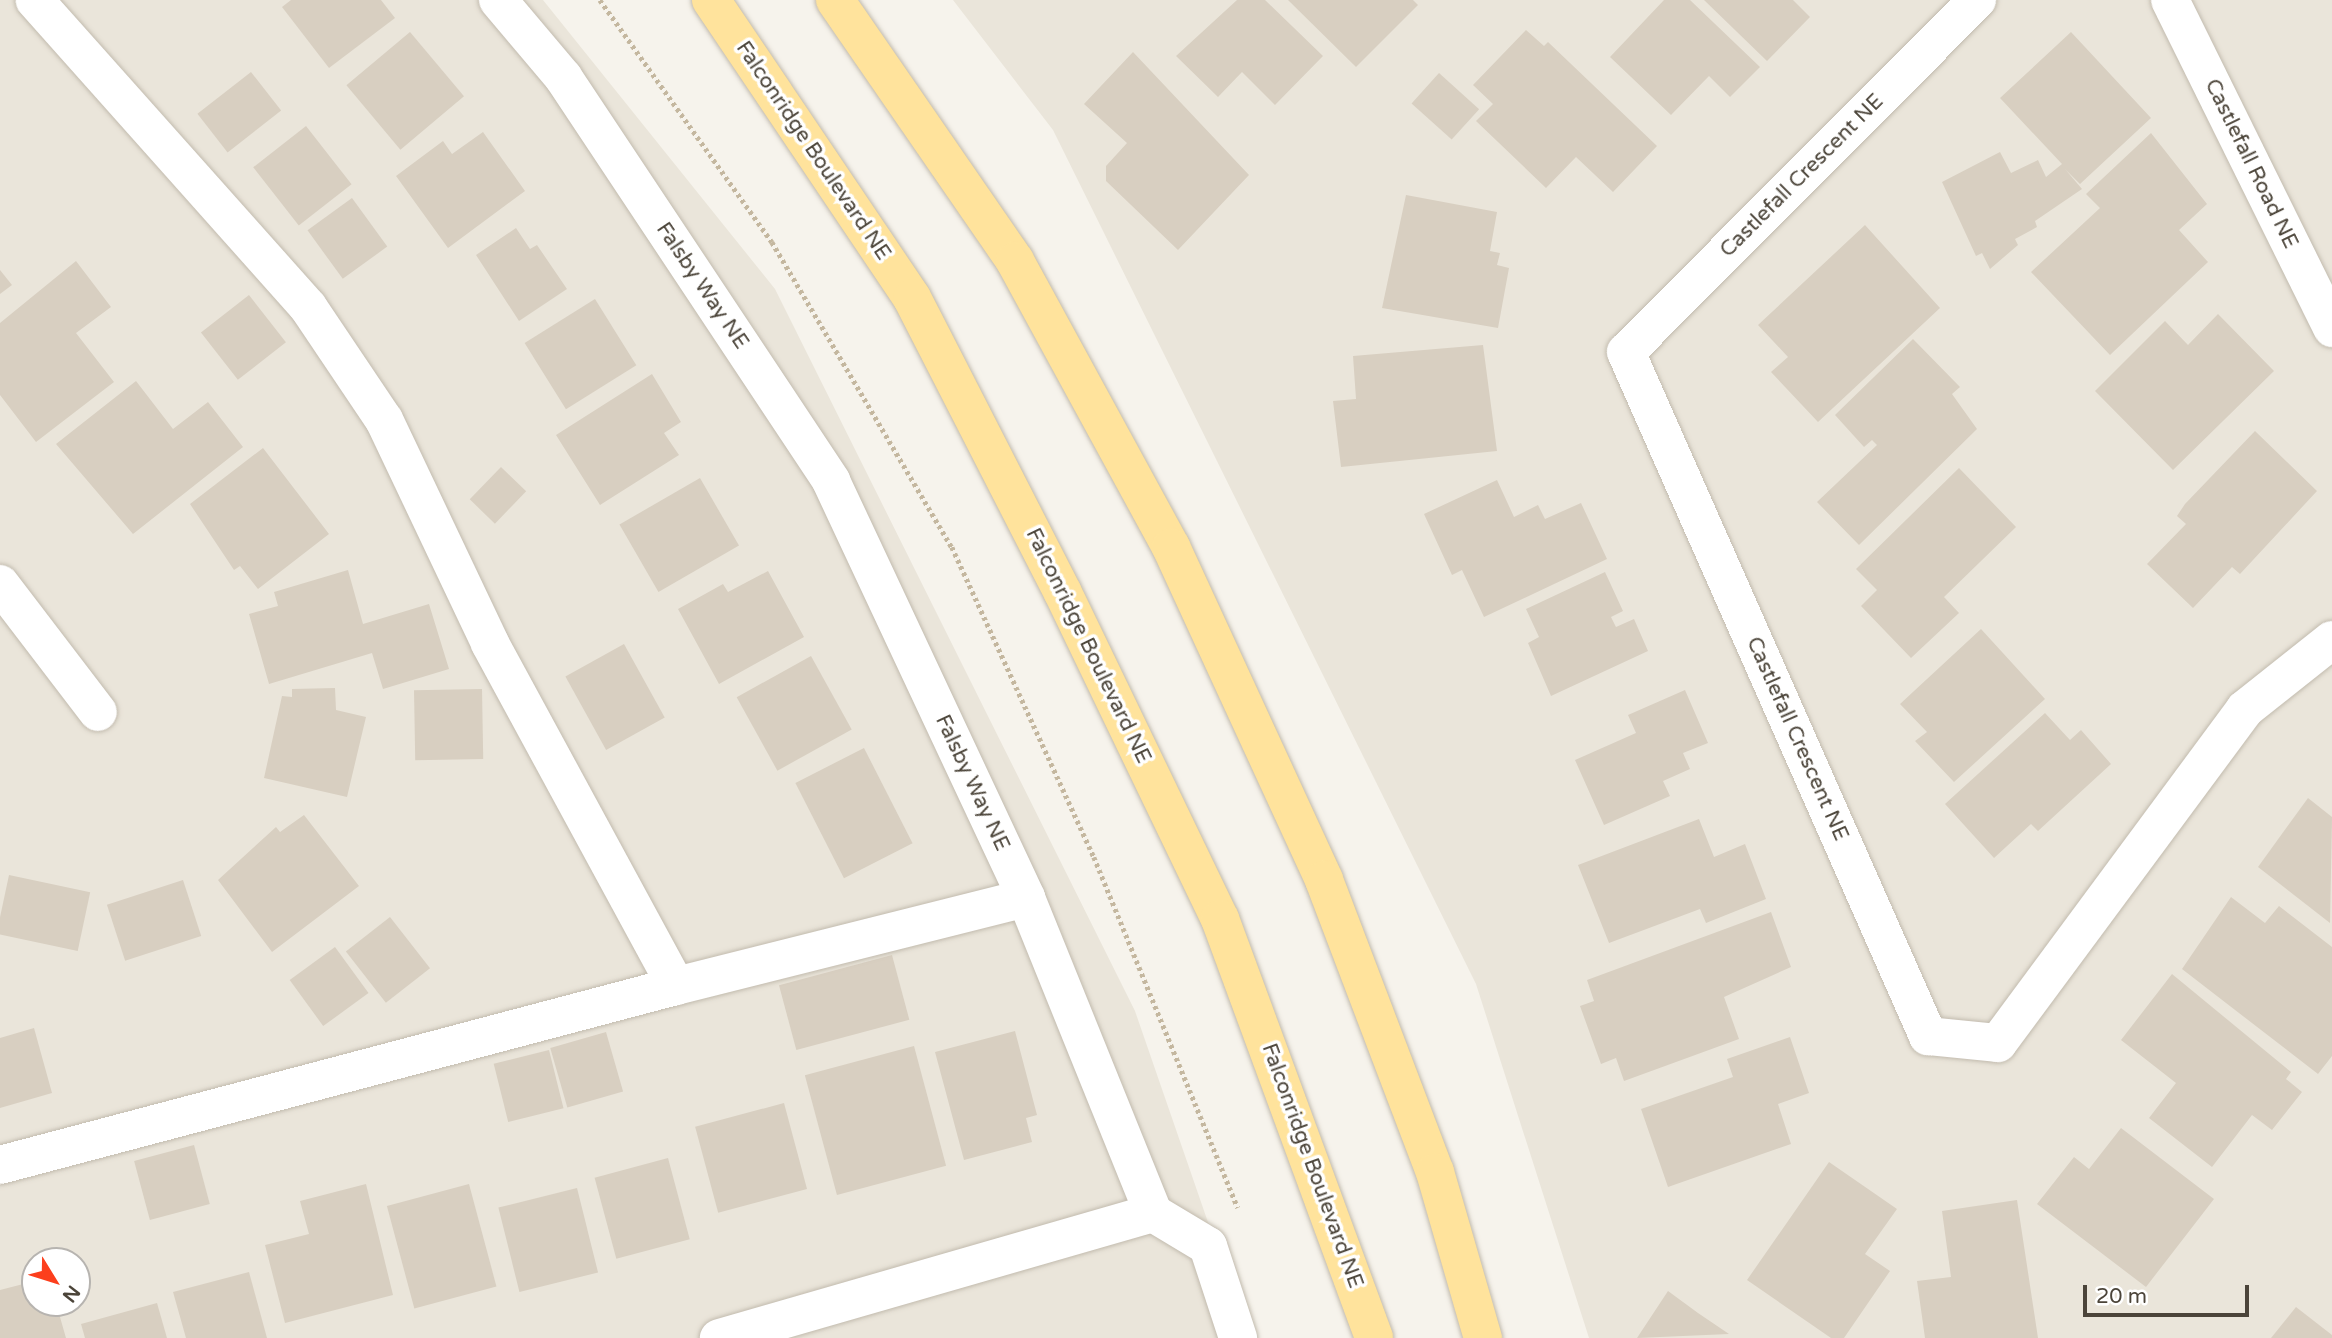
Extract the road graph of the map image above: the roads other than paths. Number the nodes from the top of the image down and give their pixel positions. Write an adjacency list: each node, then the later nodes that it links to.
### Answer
1 (34, 0): 12 (street)
2 (498, 0): 11 (street, Falsby Way NE)
3 (711, 0): 17 (main road, Falconridge Boulevard NE)
4 (835, 0): 18 (main road)
5 (1977, 0): 9 (street, Castlefall Crescent NE)
6 (2170, 0): 7 (street, Castlefall Road NE)
7 (2332, 328)
8 (0, 584): 10 (street)
9 (2332, 640)
10 (97, 712)
11 (1026, 898): 12 (street); 14 (street, Falsby Way NE)
12 (676, 986): 13 (street)
13 (0, 1165)
14 (1153, 1213): 15 (street); 16 (street)
15 (719, 1338)
16 (1238, 1338)
17 (1374, 1338)
18 (1483, 1338)

